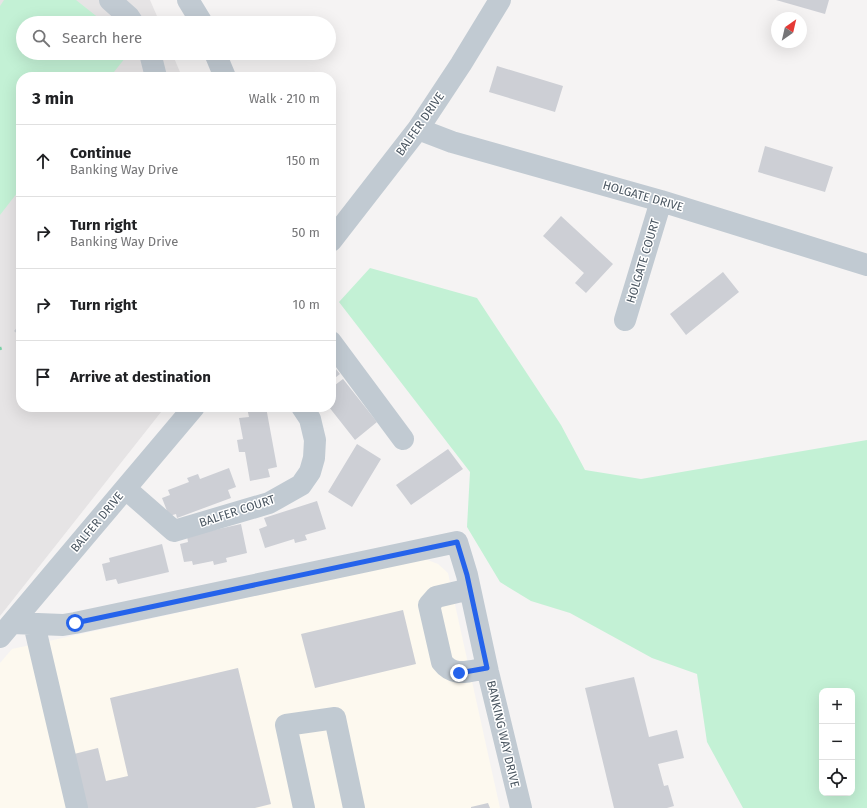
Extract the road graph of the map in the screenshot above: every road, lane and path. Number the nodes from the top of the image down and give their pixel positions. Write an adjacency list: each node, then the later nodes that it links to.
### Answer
1 (110, 0): 4 (street)
2 (188, 0): 5 (street)
3 (500, 0): 10 (street, BALFER DRIVE)
4 (128, 16)
5 (198, 16)
6 (152, 60): 8 (street)
7 (218, 60): 9 (street)
8 (155, 72)
9 (223, 72)
10 (418, 129): 11 (street, HOLGATE DRIVE); 12 (street, BALFER DRIVE)
11 (661, 201): 13 (street, HOLGATE DRIVE); 14 (street, HOLGATE COURT)
12 (336, 235)
13 (867, 265)
14 (625, 320)
15 (0, 348): 17 (path)
16 (336, 349): 20 (street)
17 (0, 352)
18 (190, 412): 21 (street, BALFER DRIVE)
19 (305, 412): 21 (street, BALFER COURT)
20 (403, 439)
21 (126, 489): 24 (street, BALFER DRIVE)
22 (470, 589): 23 (street, BANKING WAY DRIVE); 25 (street, BANKING WAY DRIVE); 25 (street)
23 (34, 624): 24 (street, BANKING WAY DRIVE); 26 (street)
24 (6, 630)
25 (487, 668): 29 (street, BANKING WAY DRIVE)
26 (77, 808)
27 (304, 808): 28 (street)
28 (354, 808)
29 (521, 808)

